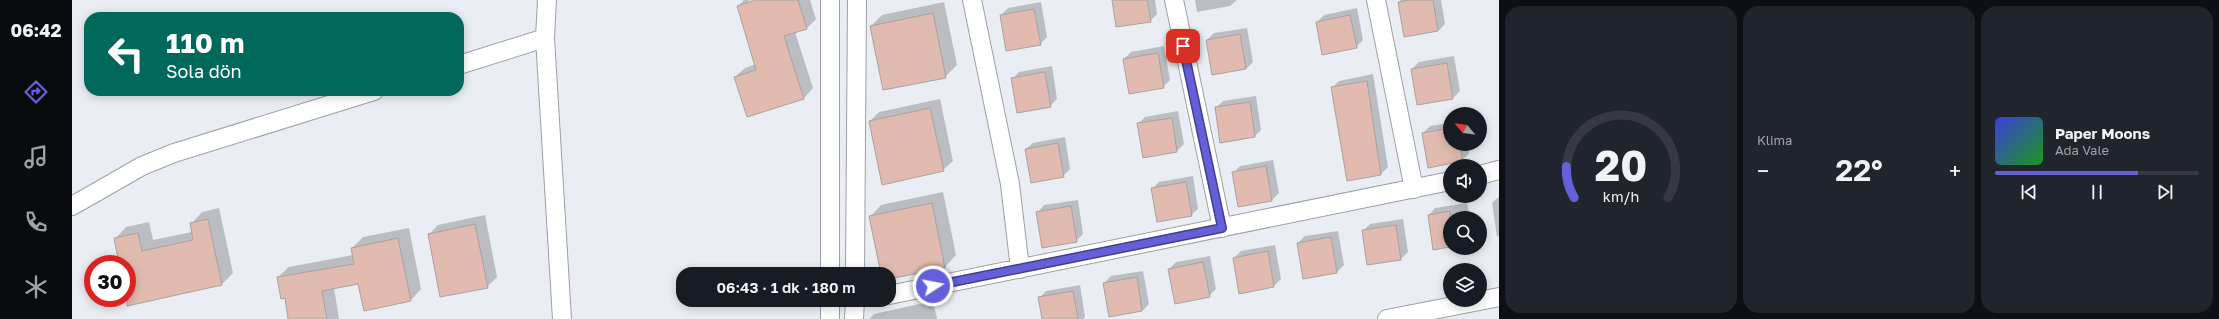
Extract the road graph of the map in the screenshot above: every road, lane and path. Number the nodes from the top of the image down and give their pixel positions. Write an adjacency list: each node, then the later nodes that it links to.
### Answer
1 (547, 0): 7 (street)
2 (830, 0): 16 (street)
3 (857, 0): 17 (street)
4 (972, 0): 18 (street)
5 (1174, 0): 15 (street)
6 (1376, 0): 13 (street)
7 (545, 38): 8 (street); 22 (street)
8 (464, 63)
9 (358, 96): 14 (street)
10 (1499, 170): 11 (street)
11 (1487, 173)
12 (1443, 183): 13 (street)
13 (1414, 189): 15 (street)
14 (72, 206)
15 (1222, 228): 18 (street)
16 (830, 267)
17 (855, 267)
18 (1020, 269): 19 (street)
19 (896, 294)
20 (1499, 297): 24 (street)
21 (830, 307): 23 (street)
22 (562, 319)
23 (830, 319)
24 (1387, 319)

